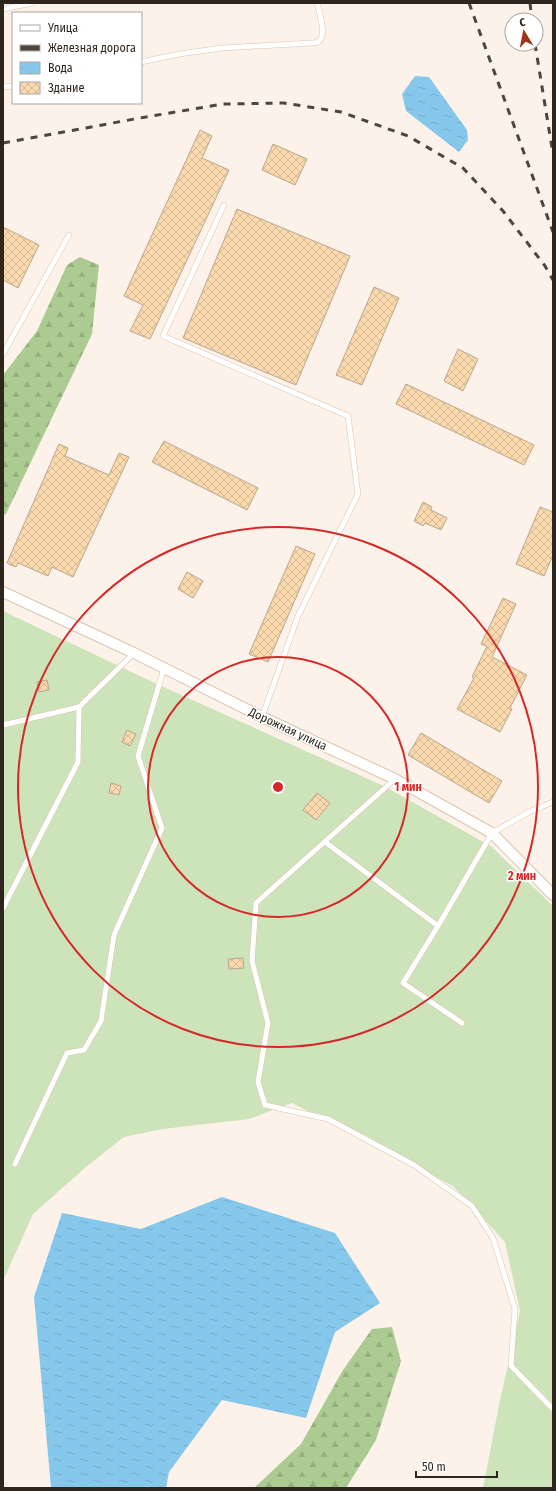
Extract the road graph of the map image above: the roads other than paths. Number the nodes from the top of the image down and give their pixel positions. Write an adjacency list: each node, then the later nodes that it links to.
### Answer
1 (32, 3): 3 (lane)
2 (317, 3): 4 (lane)
3 (3, 9)
4 (142, 62)
5 (224, 204): 12 (lane)
6 (69, 235): 7 (lane)
7 (3, 354)
8 (3, 592): 9 (street, Дорожная улица)
9 (134, 653): 10 (street, Дорожная улица); 11 (lane)
10 (164, 668): 12 (street, Дорожная улица); 22 (lane)
11 (79, 707): 13 (lane); 19 (lane)
12 (262, 717): 14 (street, Дорожная улица)
13 (3, 725)
14 (395, 779): 16 (street, Дорожная улица); 17 (lane)
15 (553, 802): 16 (lane)
16 (492, 833): 18 (street, Дорожная улица); 20 (lane)
17 (325, 842): 20 (lane); 23 (lane)
18 (553, 895)
19 (3, 908)
20 (438, 926): 21 (lane)
21 (462, 1023)
22 (14, 1164)
23 (553, 1409)

